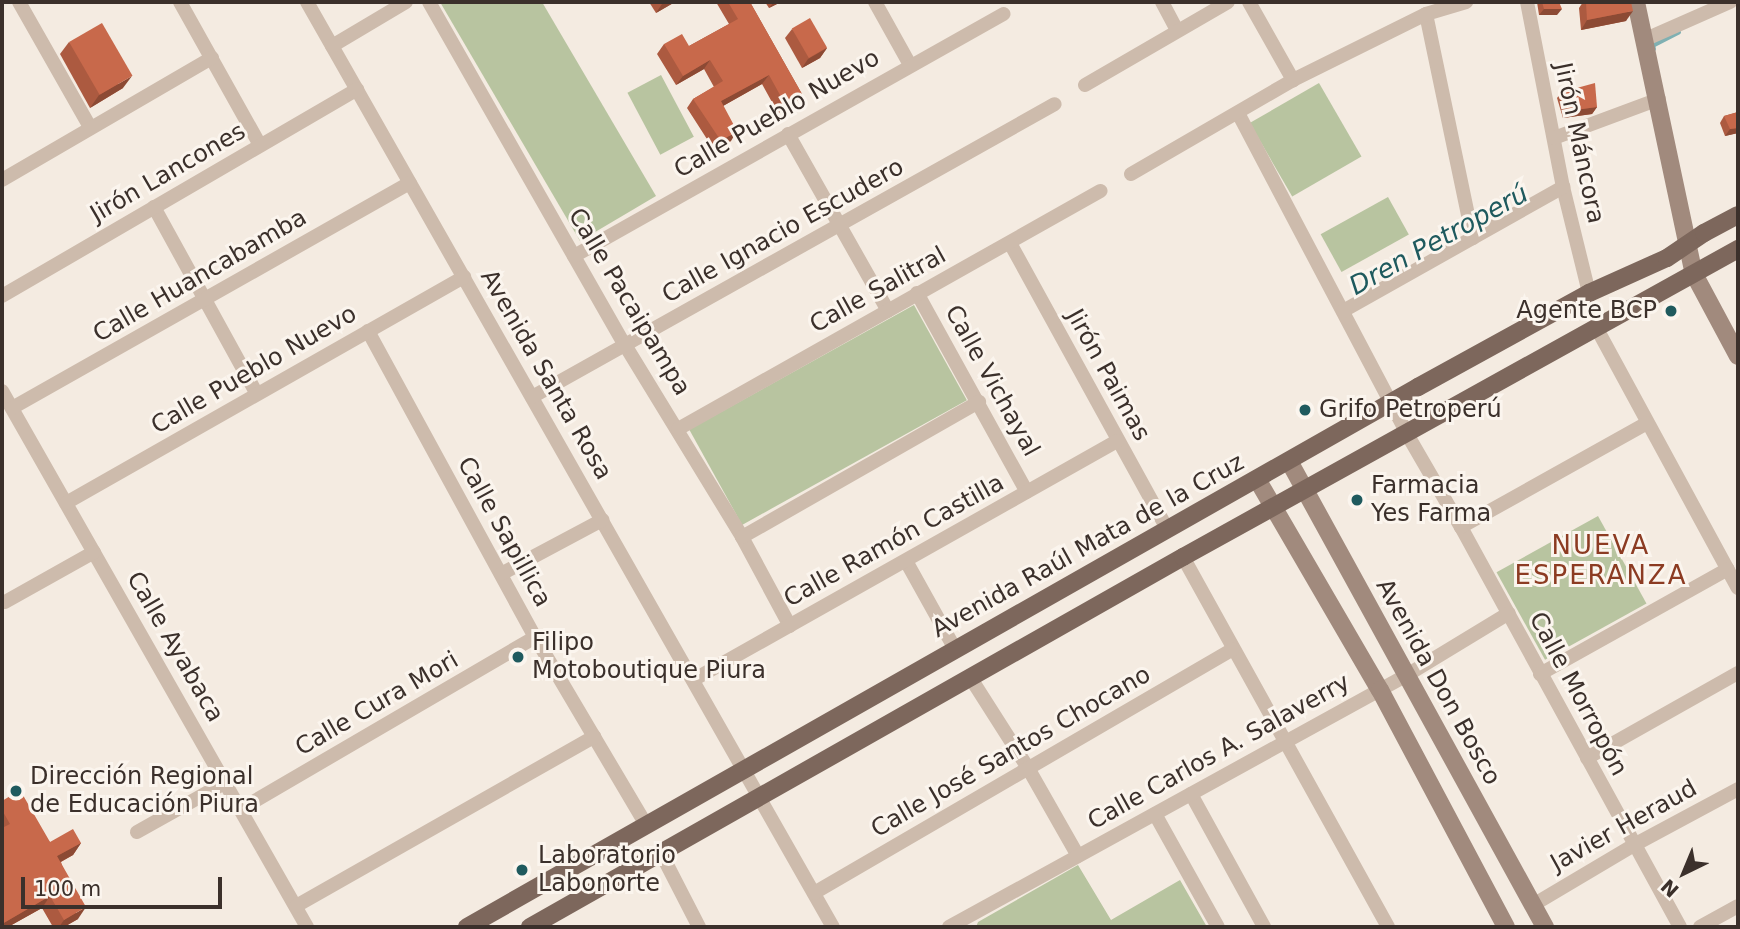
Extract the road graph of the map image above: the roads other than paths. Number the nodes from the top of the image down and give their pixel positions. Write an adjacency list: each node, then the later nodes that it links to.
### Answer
1 (19, 2): 27 (street)
2 (180, 2): 19 (street)
3 (307, 2): 18 (street, Avenida Santa Rosa)
4 (406, 2): 18 (street)
5 (429, 2): 43 (street, Calle Pacaipampa)
6 (875, 2): 20 (street)
7 (1162, 2): 16 (street)
8 (1227, 2): 16 (street)
9 (1250, 2): 21 (street)
10 (1465, 2): 15 (street)
11 (1527, 2): 29 (street, Jirón Máncora)
12 (1636, 2): 17 (street)
13 (1730, 2): 17 (street)
14 (1004, 14): 20 (street, Calle Pueblo Nuevo)
15 (1426, 14): 21 (street); 39 (street)
16 (1177, 30): 22 (street)
17 (1646, 39): 24 (street)
18 (332, 46): 23 (street, Avenida Santa Rosa)
19 (212, 58): 27 (street); 30 (street)
20 (910, 65): 28 (street, Calle Pueblo Nuevo)
21 (1293, 80): 26 (street)
22 (1085, 85)
23 (357, 89): 30 (street, Jirón Lancones); 33 (street, Avenida Santa Rosa)
24 (1659, 99): 29 (street); 41 (street)
25 (1055, 104): 38 (street, Calle Ignacio Escudero)
26 (1238, 113): 31 (street); 51 (street, Calle Morropón)
27 (90, 127): 32 (street)
28 (789, 134): 38 (street); 43 (street, Calle Pueblo Nuevo)
29 (1554, 138): 34 (street, Jirón Máncora)
30 (260, 145): 36 (street, Jirón Lancones)
31 (1131, 174)
32 (2, 178)
33 (410, 183): 45 (street, Avenida Santa Rosa); 49 (street, Calle Huancabamba)
34 (1563, 187): 39 (street); 47 (street, Jirón Máncora)
35 (1101, 191): 40 (street, Calle Salitral)
36 (154, 207): 48 (street, Jirón Lancones); 49 (street)
37 (1738, 215): 41 (main road, Avenida Raúl Mata de la Cruz)
38 (839, 226): 50 (street); 54 (street, Calle Ignacio Escudero)
39 (1473, 238): 51 (street)
40 (1010, 243): 46 (street, Calle Salitral); 65 (street, Jirón Paimas)
41 (1689, 244): 44 (street); 47 (main road, Avenida Raúl Mata de la Cruz)
42 (1738, 249): 44 (main road)
43 (574, 256): 54 (street, Calle Pacaipampa)
44 (1694, 274): 52 (main road); 55 (street)
45 (464, 277): 53 (street, Calle Pueblo Nuevo); 58 (street, Avenida Santa Rosa)
46 (917, 293): 50 (street, Calle Salitral); 59 (street, Calle Vichayal)
47 (1589, 293): 60 (main road, Avenida Raúl Mata de la Cruz)
48 (2, 296)
49 (205, 301): 57 (street); 61 (street, Calle Huancabamba)
50 (888, 311): 63 (street, Calle Salitral)
51 (1343, 311): 60 (street, Calle Morropón)
52 (1597, 327): 62 (street); 64 (main road)
53 (368, 331): 57 (street, Calle Pueblo Nuevo); 80 (street, Calle Sapillica)
54 (625, 345): 58 (street, Calle Ignacio Escudero); 63 (street, Calle Pacaipampa)
55 (1738, 356)
56 (2, 391): 61 (street, Calle Ayabaca)
57 (257, 394): 70 (street, Calle Pueblo Nuevo)
58 (532, 397): 72 (street, Avenida Santa Rosa)
59 (979, 402): 68 (street, Calle Vichayal); 75 (street)
60 (1391, 403): 64 (street, Calle Morropón); 66 (main road, Avenida Raúl Mata de la Cruz)
61 (12, 408): 70 (street, Calle Ayabaca)
62 (1647, 423): 73 (street); 79 (street)
63 (678, 429): 75 (street, Calle Pacaipampa)
64 (1407, 434): 69 (main road); 73 (street, Calle Morropón)
65 (1117, 440): 68 (street, Calle Ramón Castilla); 74 (street, Jirón Paimas)
66 (1289, 461): 67 (main road, Avenida Raúl Mata de la Cruz); 69 (street, Avenida Don Bosco)
67 (1257, 479): 71 (street); 74 (main road, Avenida Raúl Mata de la Cruz)
68 (1027, 492): 78 (street, Calle Ramón Castilla)
69 (1304, 492): 71 (main road); 90 (street, Avenida Don Bosco)
70 (66, 503): 76 (street, Calle Ayabaca)
71 (1274, 506): 77 (main road); 93 (street)
72 (602, 520): 80 (street); 92 (street, Avenida Santa Rosa)
73 (1461, 527): 83 (street, Calle Morropón)
74 (1167, 528): 86 (main road, Avenida Raúl Mata de la Cruz)
75 (741, 537): 84 (street, Calle Pacaipampa)
76 (94, 552): 82 (street); 99 (street, Calle Ayabaca)
77 (1183, 557): 87 (street); 91 (main road)
78 (906, 562): 84 (street, Calle Ramón Castilla); 86 (street)
79 (1728, 569): 81 (street); 89 (street)
80 (501, 575): 85 (street, Calle Sapillica)
81 (1738, 588)
82 (5, 602)
83 (1509, 613): 89 (street, Calle Morropón); 90 (street, Calle Carlos A. Salaverry)
84 (790, 626): 92 (street, Calle Ramón Castilla)
85 (535, 637): 94 (street, Calle Sapillica); 103 (street, Calle Cura Mori)
86 (955, 649): 98 (main road, Avenida Raúl Mata de la Cruz)
87 (1232, 650): 95 (street); 97 (street, Calle José Santos Chocano)
88 (1738, 673): 96 (street)
89 (1540, 674): 96 (street, Calle Morropón)
90 (1407, 675): 93 (street, Calle Carlos A. Salaverry); 111 (street, Avenida Don Bosco)
91 (970, 677): 97 (street); 102 (main road)
92 (693, 680): 98 (street, Avenida Santa Rosa)
93 (1380, 690): 95 (street, Calle Carlos A. Salaverry); 115 (street)
94 (594, 737): 105 (street, Calle Sapillica); 112 (street)
95 (1284, 740): 101 (street, Calle Carlos A. Salaverry); 123 (street)
96 (1587, 758): 107 (street, Calle Morropón)
97 (1028, 768): 109 (street); 110 (street, Calle José Santos Chocano)
98 (745, 771): 102 (street, Avenida Santa Rosa); 105 (main road, Avenida Raúl Mata de la Cruz)
99 (226, 782): 103 (street, Calle Ayabaca); 106 (street)
100 (1738, 789): 107 (street, Javier Heraud)
101 (1191, 794): 104 (street, Calle Carlos A. Salaverry); 122 (street)
102 (760, 798): 108 (main road); 110 (street, Avenida Santa Rosa)
103 (241, 809): 112 (street, Calle Ayabaca)
104 (1155, 814): 109 (street, Calle Carlos A. Salaverry); 121 (street)
105 (646, 825): 117 (main road, Avenida Raúl Mata de la Cruz)
106 (137, 832)
107 (1633, 845): 111 (street, Javier Heraud); 125 (street, Calle Morropón)
108 (662, 855): 118 (main road); 119 (street)
109 (1078, 856): 114 (street, Calle Carlos A. Salaverry)
110 (814, 893): 120 (street, Avenida Santa Rosa)
111 (1533, 905): 124 (street, Avenida Don Bosco)
112 (296, 906): 116 (street, Calle Ayabaca)
113 (1738, 906): 126 (street)
114 (956, 925)
115 (1500, 925)
116 (307, 927)
117 (467, 927)
118 (530, 927)
119 (699, 927)
120 (833, 927)
121 (1219, 927)
122 (1264, 927)
123 (1388, 927)
124 (1545, 927)
125 (1680, 927)
126 (1700, 927)

